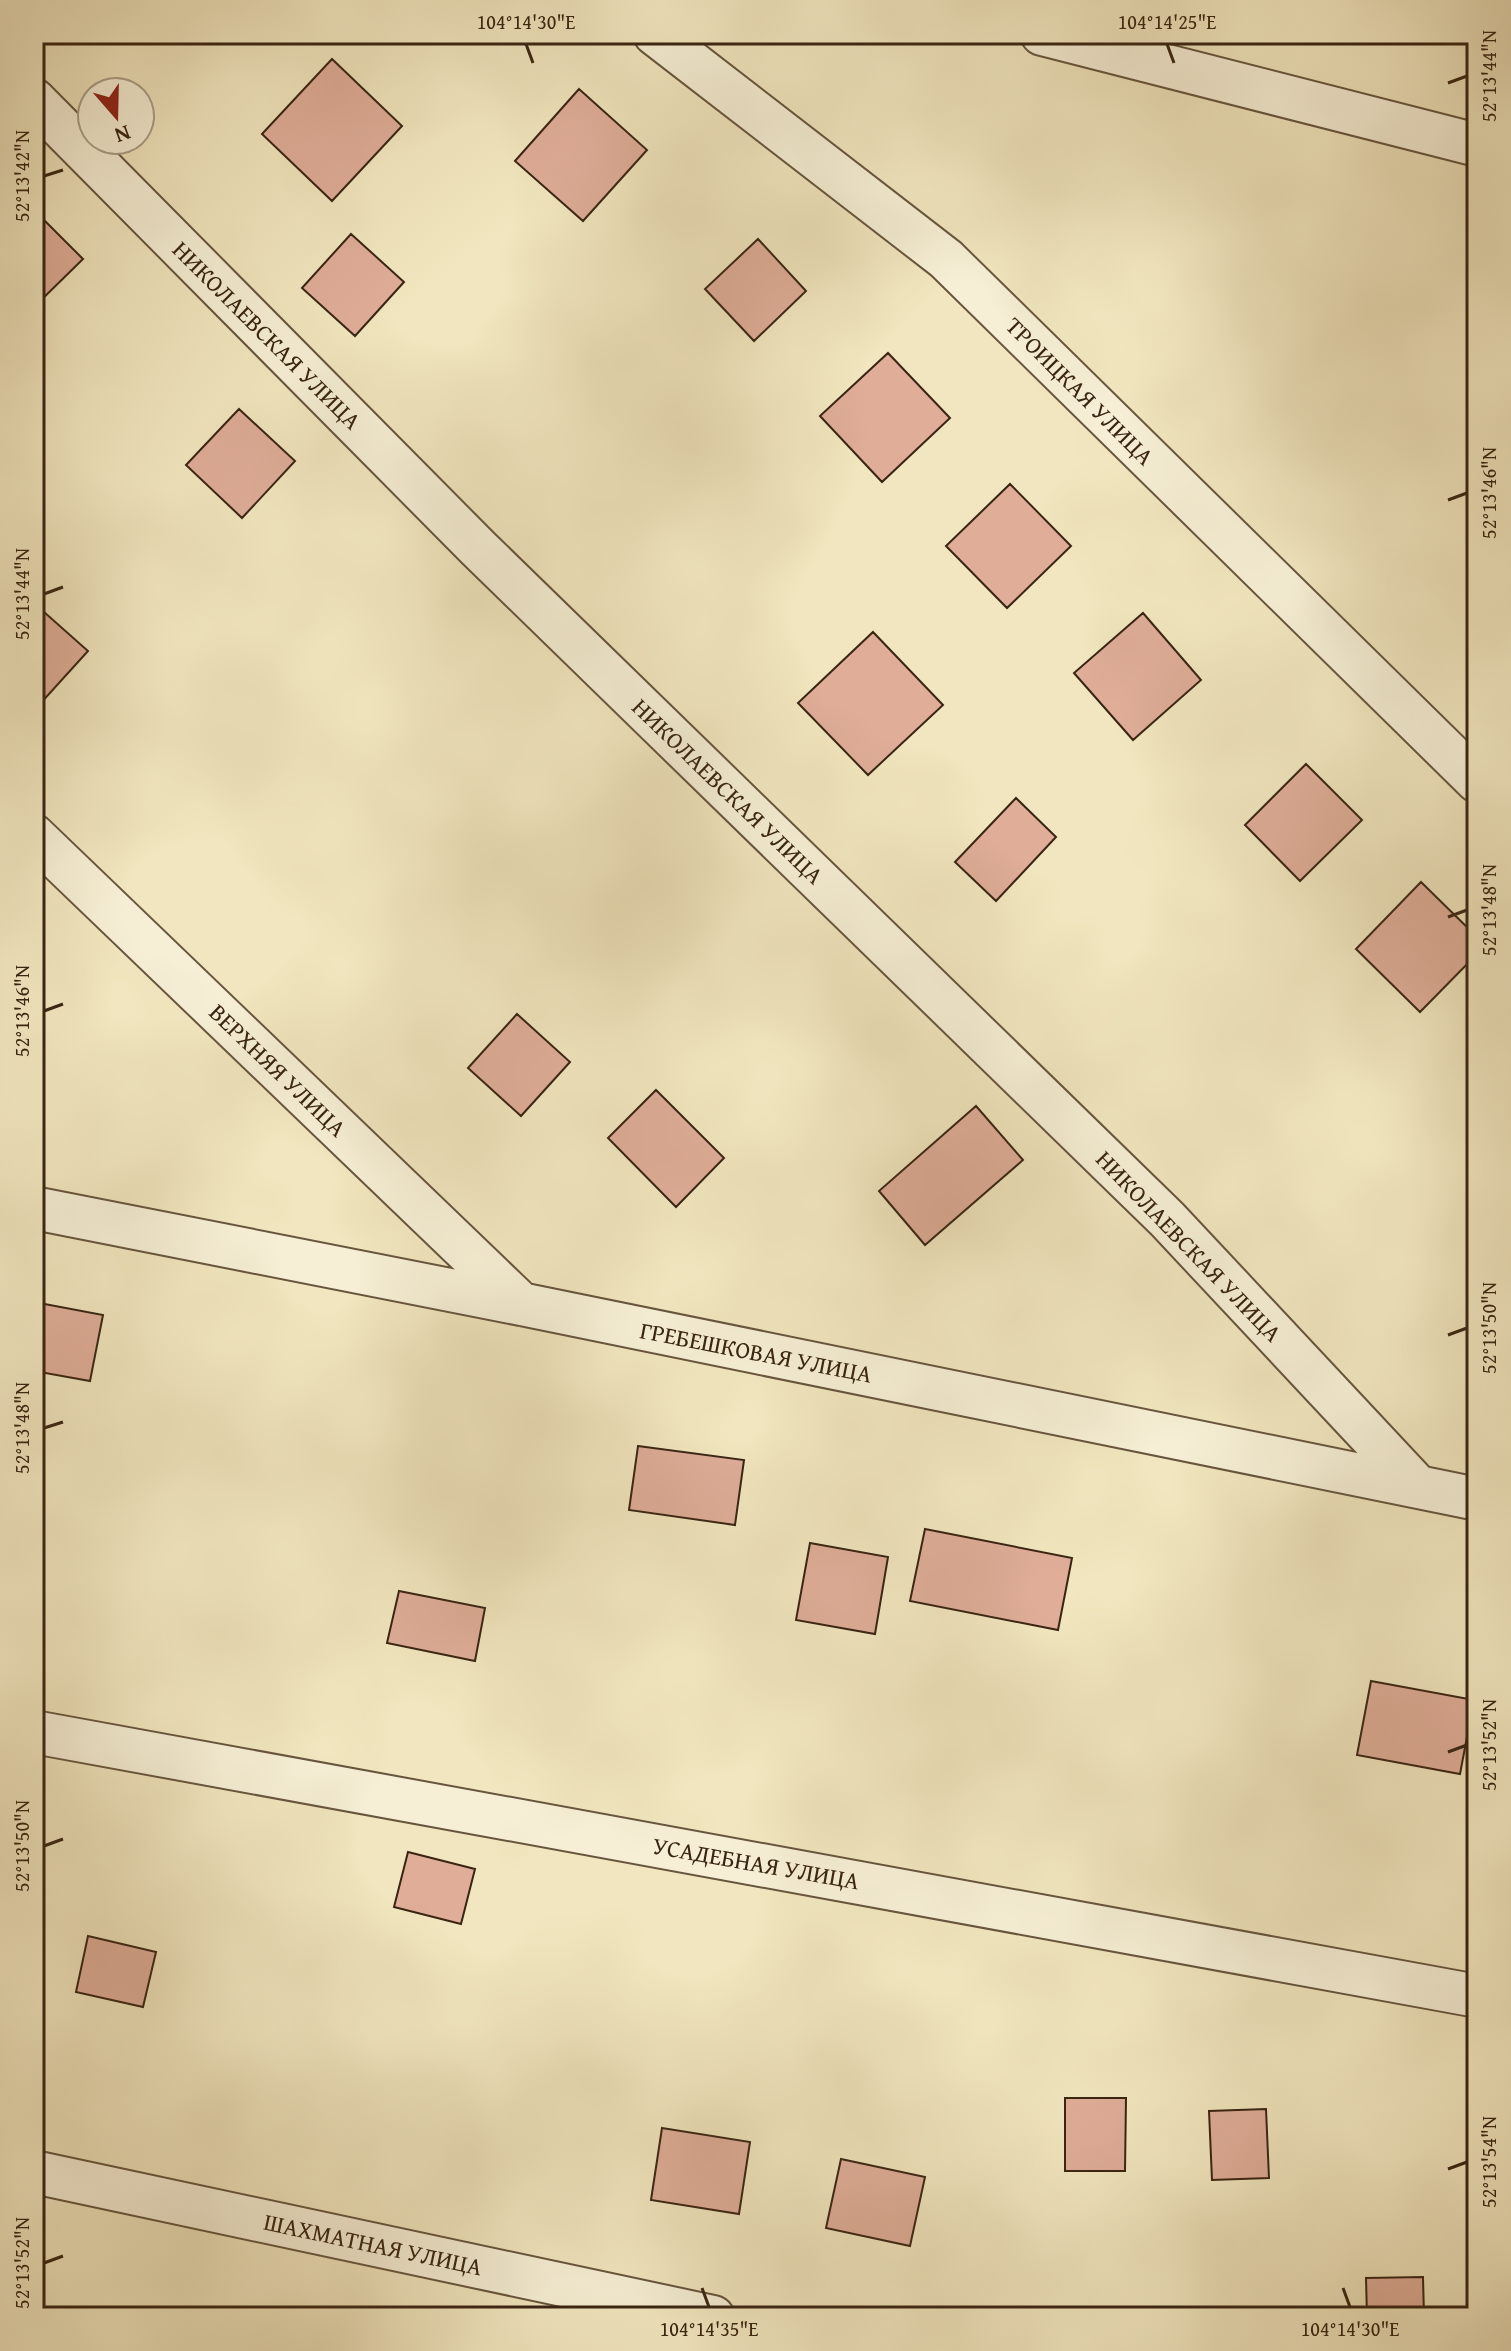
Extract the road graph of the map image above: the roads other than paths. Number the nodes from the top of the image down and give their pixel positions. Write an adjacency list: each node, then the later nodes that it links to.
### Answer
1 (655, 34): 5 (street, ТРОИЦКАЯ УЛИЦА)
2 (1042, 34): 4 (street)
3 (34, 100): 9 (street, НИКОЛАЕВСКАЯ УЛИЦА)
4 (1477, 145)
5 (1477, 781)
6 (34, 836): 8 (street, ВЕРХНЯЯ УЛИЦА)
7 (34, 1208): 8 (street, ГРЕБЕШКОВАЯ УЛИЦА)
8 (521, 1304): 9 (street, ГРЕБЕШКОВАЯ УЛИЦА)
9 (1417, 1486): 10 (street, ГРЕБЕШКОВАЯ УЛИЦА)
10 (1477, 1499)
11 (34, 1732): 12 (street, УСАДЕБНАЯ УЛИЦА)
12 (1477, 1996)
13 (34, 2172): 14 (street, ШАХМАТНАЯ УЛИЦА)
14 (713, 2317)

